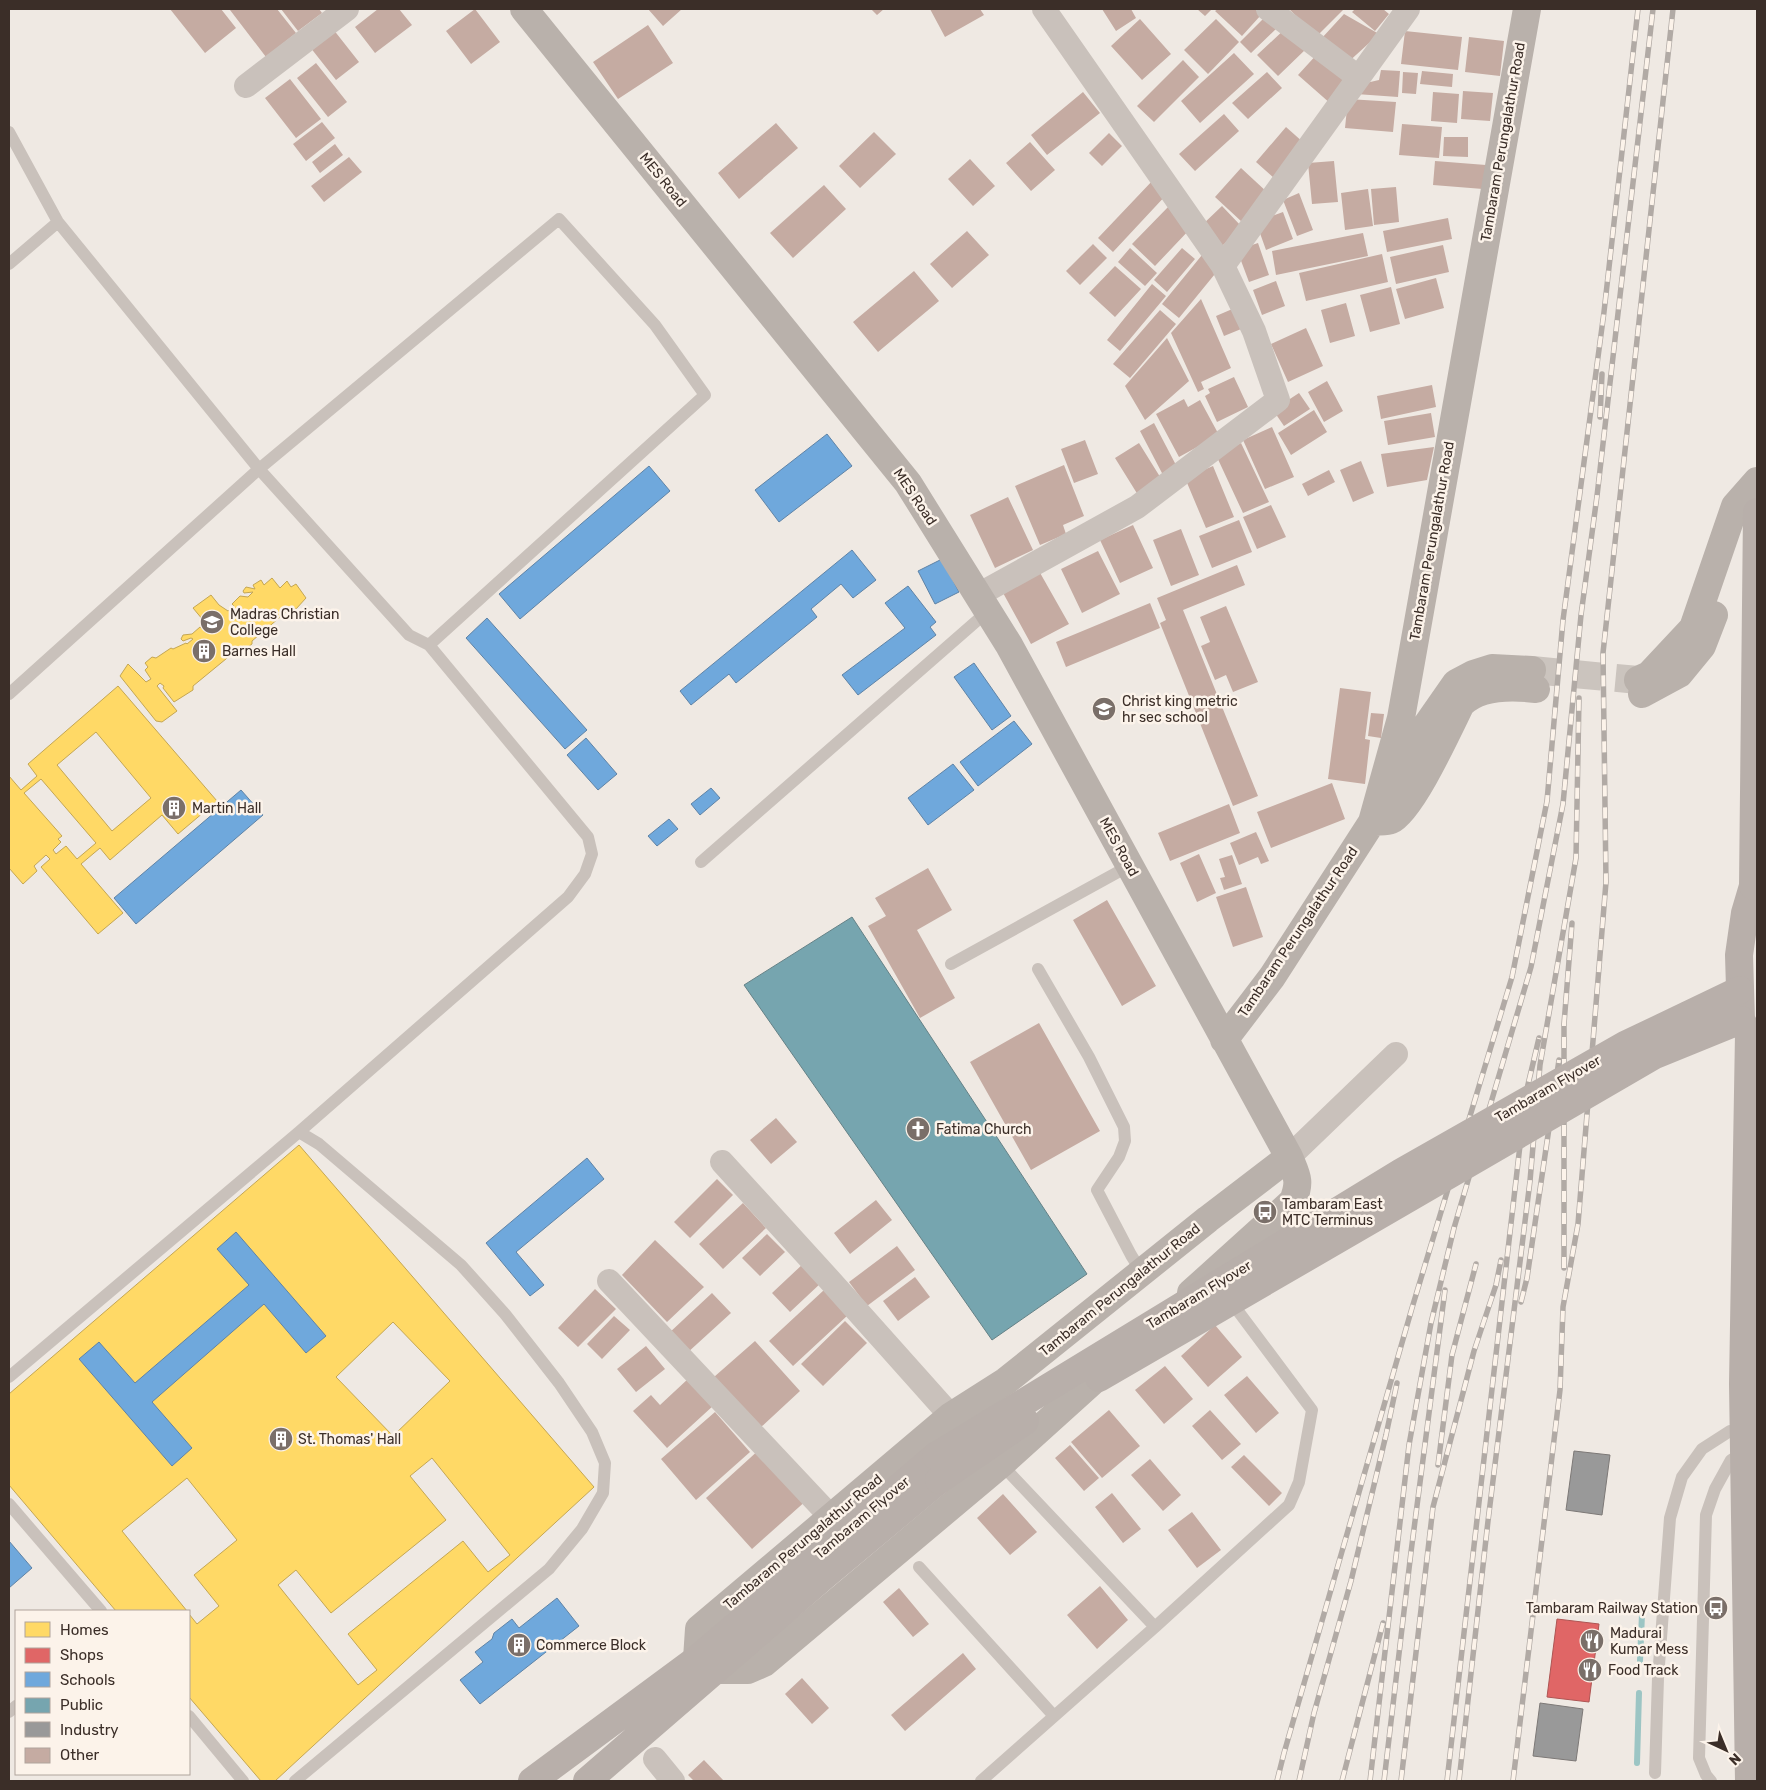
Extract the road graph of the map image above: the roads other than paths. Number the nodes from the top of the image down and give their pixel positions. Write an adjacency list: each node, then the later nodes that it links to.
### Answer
1 (346, 9): 8 (street)
2 (524, 9): 17 (street, MES Road)
3 (1044, 9): 12 (street)
4 (1268, 9): 7 (street)
5 (1408, 9): 7 (street)
6 (1527, 9): 21 (street, Tambaram Perungalathur Road)
7 (1358, 77): 12 (street)
8 (246, 86)
9 (9, 132): 10 (lane)
10 (58, 222): 11 (lane); 13 (lane)
11 (9, 264)
12 (1223, 266): 17 (street)
13 (259, 469): 18 (lane); 18 (lane); 20 (lane)
14 (1757, 481): 16 (street)
15 (1757, 512): 24 (main road, bridge)
16 (1757, 517)
17 (983, 603): 22 (lane); 23 (street, MES Road)
18 (429, 645): 31 (lane)
19 (1534, 680): 21 (street)
20 (9, 694)
21 (1375, 812): 29 (street, Tambaram Perungalathur Road)
22 (701, 862)
23 (1129, 866): 25 (lane); 29 (street, MES Road)
24 (1755, 885): 27 (main road)
25 (951, 964)
26 (1038, 969): 34 (lane)
27 (1740, 990): 28 (main road); 48 (main road, Tambaram Flyover, bridge)
28 (1749, 1032): 48 (main road, Tambaram Flyover, bridge); 62 (main road, bridge)
29 (1224, 1040): 32 (street)
30 (1396, 1054): 32 (street)
31 (299, 1132): 37 (lane); 56 (lane)
32 (1289, 1157): 34 (street, Tambaram Perungalathur Road); 35 (street)
33 (722, 1162): 38 (street)
34 (1142, 1272): 38 (street, Tambaram Perungalathur Road)
35 (1211, 1275): 43 (street); 49 (lane)
36 (609, 1281): 45 (street)
37 (9, 1377)
38 (952, 1416): 45 (street, Tambaram Perungalathur Road)
39 (1730, 1431): 40 (lane); 42 (lane); 54 (lane)
40 (1757, 1433)
41 (1757, 1444): 42 (lane)
42 (1731, 1460): 61 (lane)
43 (1001, 1464): 49 (lane); 50 (street)
44 (9, 1504): 47 (lane)
45 (832, 1518): 50 (street, Tambaram Perungalathur Road)
46 (919, 1567): 51 (lane)
47 (101, 1610)
48 (762, 1617): 50 (main road, Tambaram Flyover)
49 (1155, 1627): 51 (lane)
50 (707, 1664): 57 (main road); 58 (main road)
51 (1054, 1716): 60 (lane)
52 (190, 1717): 55 (lane)
53 (655, 1759): 59 (street)
54 (1655, 1773)
55 (243, 1781)
56 (295, 1781)
57 (532, 1781)
58 (587, 1781)
59 (673, 1781)
60 (981, 1781)
61 (1711, 1781)
62 (1749, 1781)

